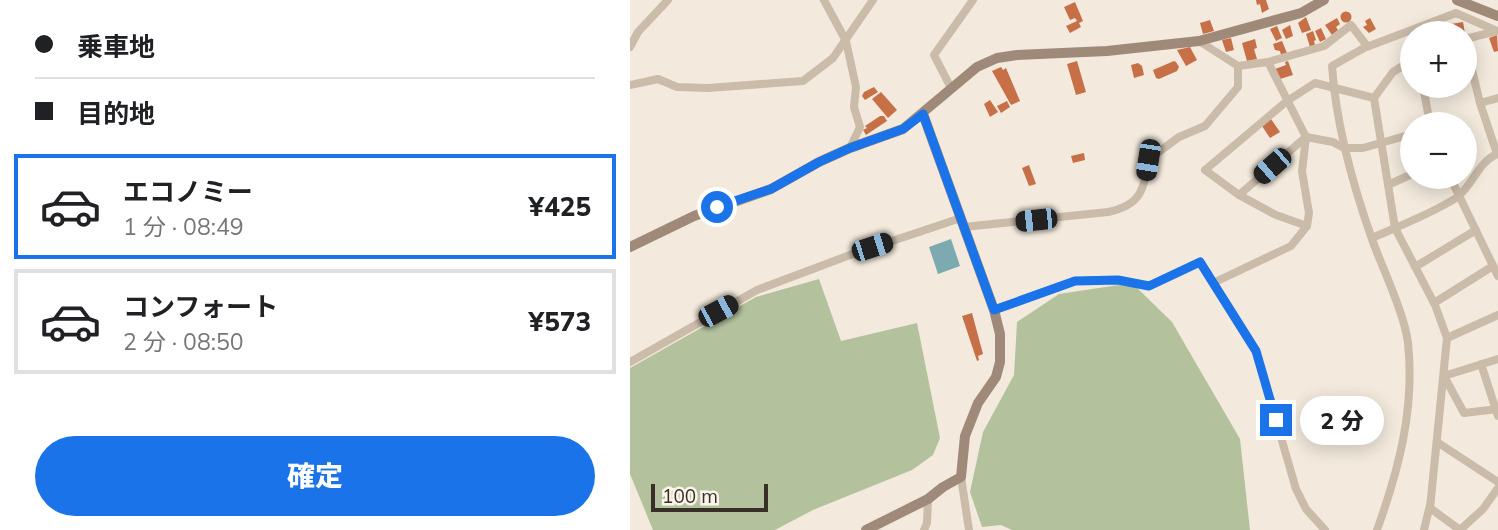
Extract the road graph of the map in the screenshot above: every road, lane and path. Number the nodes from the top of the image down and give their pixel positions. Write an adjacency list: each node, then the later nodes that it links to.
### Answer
1 (668, 0): 14 (street)
2 (824, 0): 11 (street)
3 (873, 0): 11 (street)
4 (972, 0): 20 (street)
5 (1324, 0): 12 (street)
6 (1456, 0): 7 (street); 8 (street)
7 (1456, 13): 9 (street); 13 (street)
8 (1498, 16)
9 (1498, 31): 10 (street)
10 (1477, 37)
11 (846, 41): 18 (street); 30 (street)
12 (1199, 41): 16 (street); 20 (street)
13 (1367, 46): 15 (street); 19 (street)
14 (630, 47)
15 (1268, 62): 16 (street); 24 (street)
16 (1238, 66): 38 (street)
17 (1400, 68): 22 (street)
18 (630, 85)
19 (1334, 86): 22 (street); 24 (street); 31 (street)
20 (951, 88): 26 (street)
21 (1477, 90): 25 (street)
22 (1374, 98): 29 (street)
23 (1498, 98): 25 (street)
24 (1287, 101): 27 (street); 36 (street)
25 (1480, 103): 32 (street)
26 (923, 114): 30 (street); 38 (street)
27 (1306, 137): 31 (street); 36 (street); 39 (street)
28 (1400, 137): 29 (street)
29 (1381, 142): 31 (street); 34 (street)
30 (850, 148): 43 (street)
31 (1344, 148): 42 (street)
32 (1498, 155): 37 (street)
33 (1400, 180): 34 (street)
34 (1388, 185): 40 (street)
35 (1456, 189): 37 (street)
36 (1239, 195): 39 (street)
37 (1459, 196): 40 (street); 41 (street)
38 (962, 223): 49 (street); 53 (street)
39 (1307, 226): 47 (street)
40 (1395, 228): 42 (street); 45 (street)
41 (1476, 230): 44 (street); 45 (street)
42 (1372, 238): 66 (street)
43 (630, 247)
44 (1493, 266): 46 (street); 48 (street)
45 (1415, 267): 48 (street)
46 (1498, 276)
47 (1213, 283): 49 (street); 65 (street)
48 (1434, 303): 51 (street)
49 (994, 310): 58 (street)
50 (1498, 315): 51 (street)
51 (1447, 338): 55 (street)
52 (1498, 359): 54 (street)
53 (630, 362)
54 (1481, 364): 55 (street); 56 (street)
55 (1444, 376): 56 (street); 57 (street)
56 (1497, 412)
57 (1437, 442): 59 (street); 61 (street)
58 (961, 477): 60 (street); 64 (street)
59 (1498, 485): 68 (street)
60 (928, 499): 62 (street); 63 (street)
61 (1430, 505): 67 (street); 68 (street)
62 (872, 529)
63 (924, 530)
64 (969, 530)
65 (1325, 530)
66 (1377, 530)
67 (1424, 530)
68 (1460, 530)

